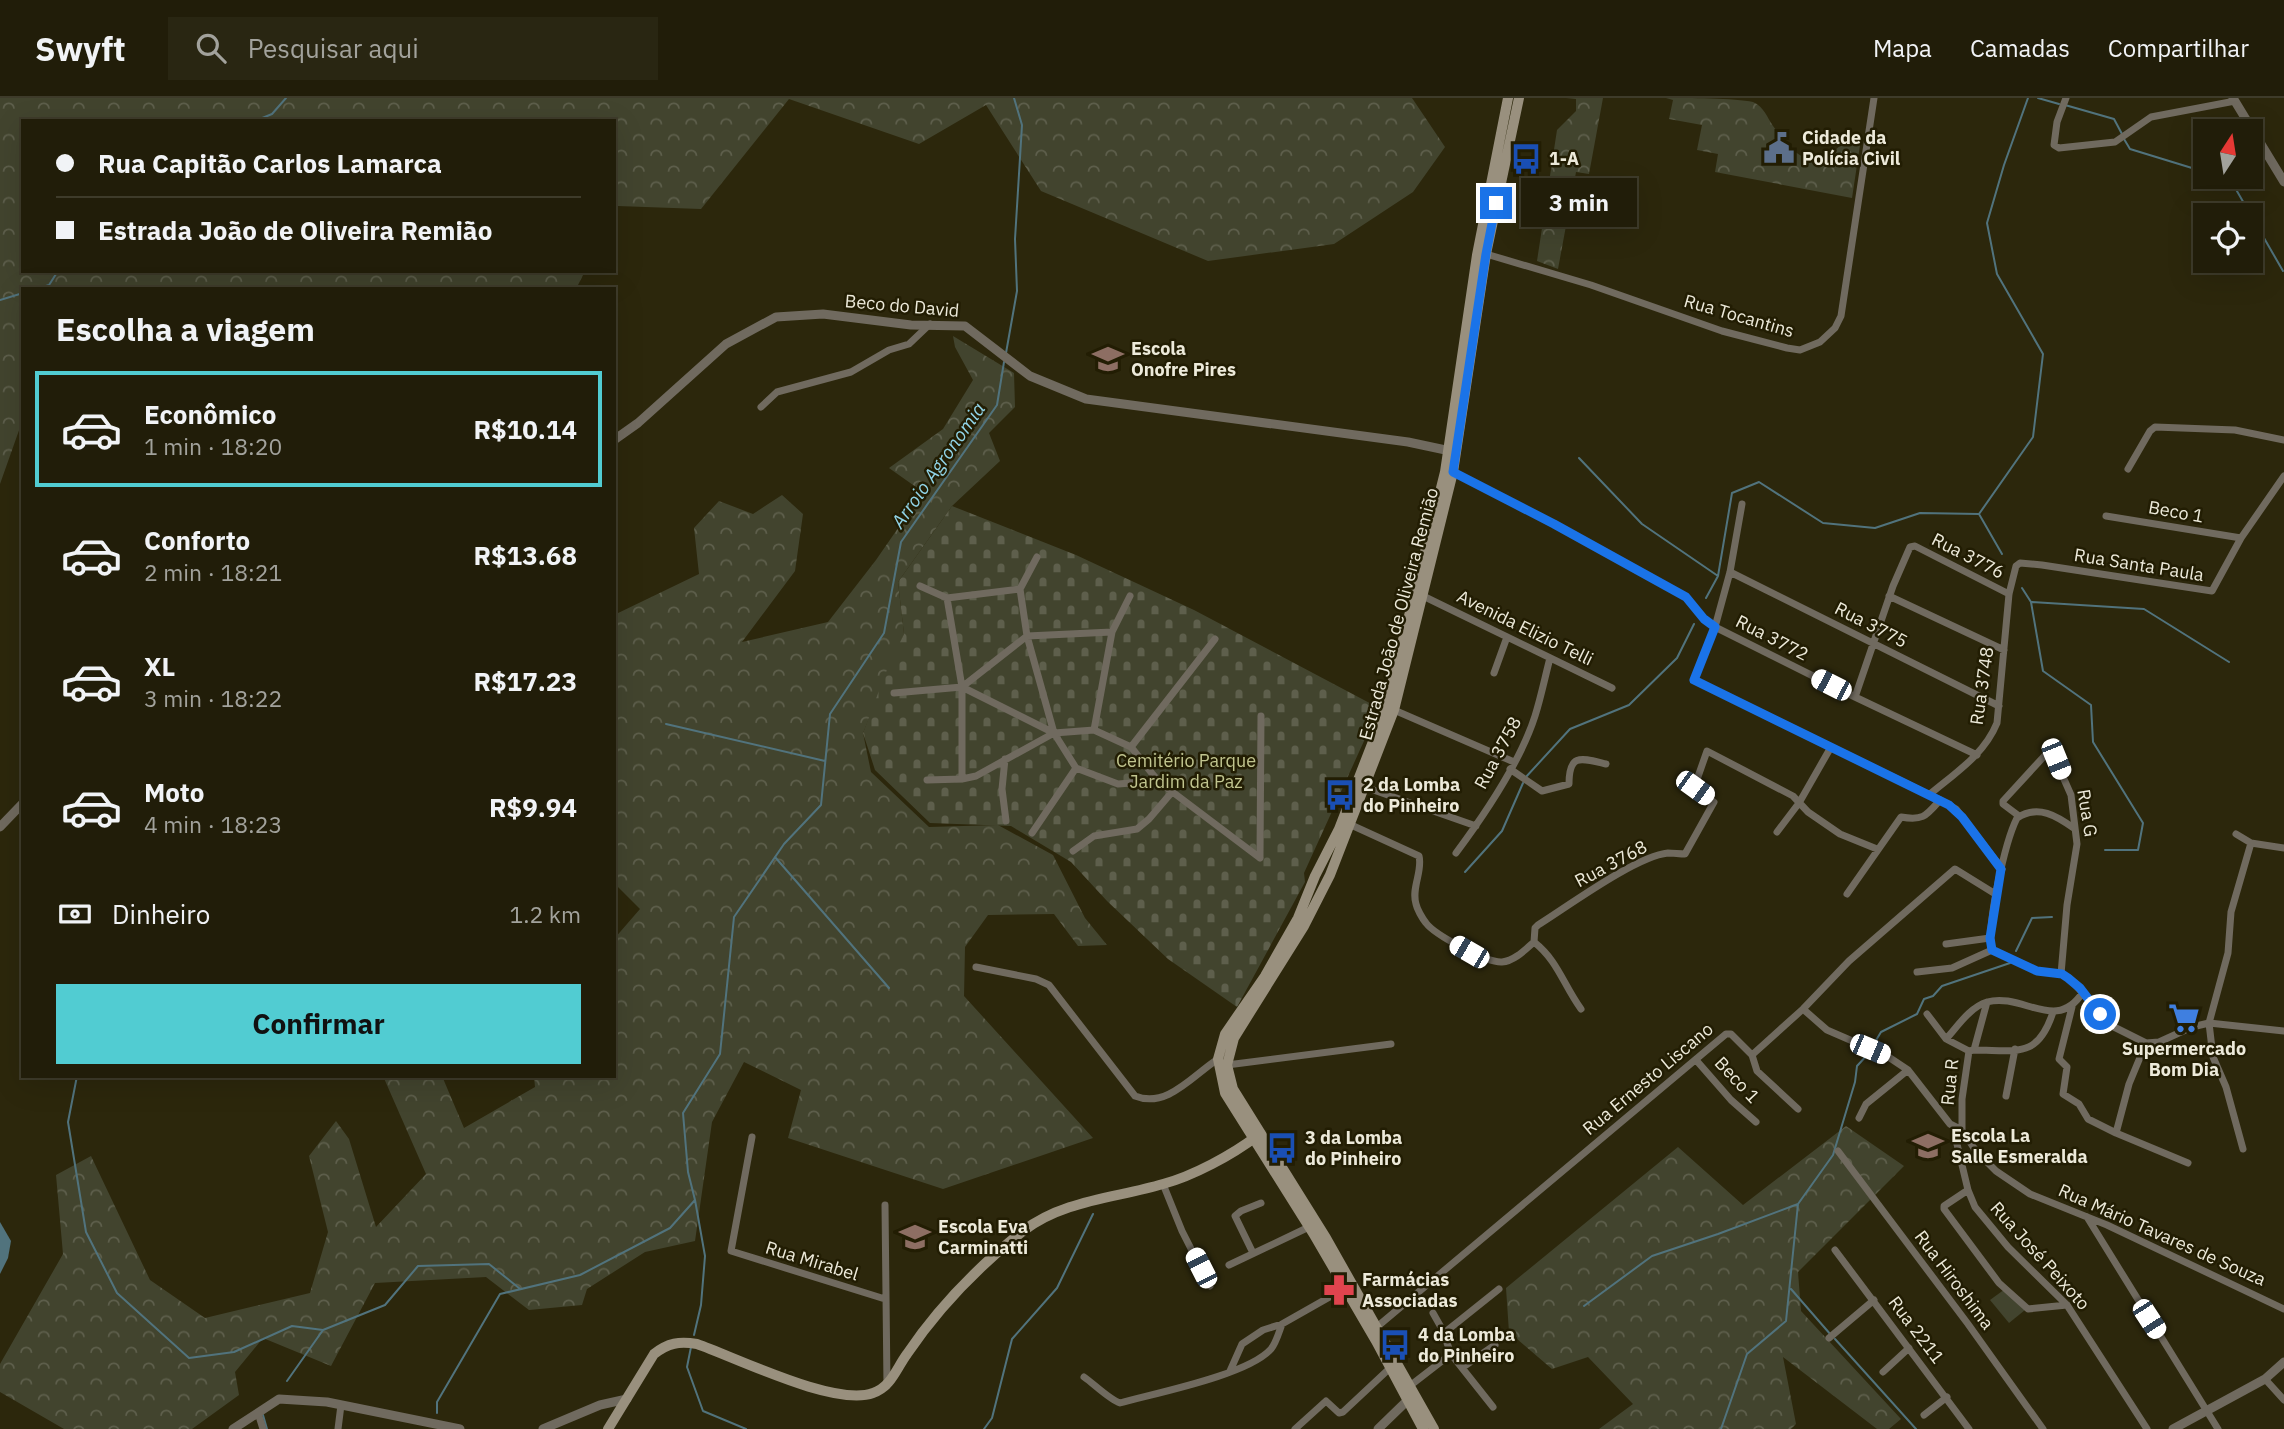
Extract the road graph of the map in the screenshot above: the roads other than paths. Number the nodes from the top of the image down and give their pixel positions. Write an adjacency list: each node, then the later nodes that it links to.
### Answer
1 (1508, 98): 12 (main road, Estrada João de Oliveira Remião)
2 (1519, 98): 7 (main road, Estrada João de Oliveira Remião)
3 (1874, 98): 7 (street, Rua Tocantins)
4 (2066, 98): 5 (street)
5 (2234, 100): 6 (street)
6 (2284, 182)
7 (1486, 254): 12 (main road, Estrada João de Oliveira Remião)
8 (930, 324): 9 (street); 10 (street, Beco do David); 12 (street, Beco do David)
9 (761, 407)
10 (616, 439)
11 (2284, 440): 13 (street)
12 (1453, 452): 14 (main road, Estrada João de Oliveira Remião); 77 (main road, Estrada João de Oliveira Remião)
13 (2128, 469)
14 (1453, 472): 25 (main road, Estrada João de Oliveira Remião); 29 (street, Rua 3772)
15 (2284, 476): 18 (street, Rua Santa Paula)
16 (1742, 504): 20 (street)
17 (2106, 516): 18 (street, Beco 1)
18 (2241, 538): 23 (street, Rua Santa Paula)
19 (1037, 557): 22 (street)
20 (1730, 572): 29 (street); 34 (street, Rua 3775)
21 (920, 586): 27 (street)
22 (1020, 589): 27 (street); 31 (street)
23 (2010, 594): 26 (street, Rua 3776); 28 (street, Rua Santa Paula)
24 (1130, 596): 30 (street)
25 (1423, 596): 32 (street, Avenida Elizio Telli); 43 (main road, Estrada João de Oliveira Remião)
26 (1889, 596): 34 (street); 35 (street)
27 (947, 598): 38 (street)
28 (2007, 611): 35 (street, Rua 3748)
29 (1715, 627): 41 (street, Rua 3772); 48 (street)
30 (1112, 632): 31 (street); 45 (street)
31 (1027, 636): 38 (street); 46 (street)
32 (1507, 636): 36 (street, Avenida Elizio Telli); 37 (street)
33 (1215, 639): 47 (street)
34 (1874, 645): 41 (street); 42 (street, Rua 3775)
35 (2004, 650): 42 (street, Rua 3748)
36 (1550, 658): 39 (street, Avenida Elizio Telli); 52 (street, Rua 3758)
37 (1494, 673)
38 (962, 687): 40 (street); 46 (street); 54 (street)
39 (1612, 688)
40 (894, 693)
41 (1855, 697): 49 (street, Rua 3772)
42 (1999, 706): 49 (street, Rua 3748)
43 (1394, 709): 52 (street); 57 (main road, Estrada João de Oliveira Remião)
44 (1261, 716): 58 (street)
45 (1094, 730): 46 (street); 47 (street)
46 (1054, 733): 50 (street); 53 (street)
47 (1131, 747): 56 (street)
48 (1831, 747): 59 (street); 61 (street)
49 (1977, 755): 59 (street, Rua 3748)
50 (1005, 759): 54 (street); 64 (street)
51 (1606, 764): 52 (street)
52 (1512, 766): 66 (street, Rua 3758)
53 (1076, 768): 56 (street); 70 (street)
54 (962, 779): 55 (street)
55 (927, 780)
56 (1158, 781): 58 (street)
57 (1366, 787): 65 (main road, Estrada João de Oliveira Remião); 66 (street)
58 (1172, 792): 75 (street)
59 (1929, 795): 60 (street)
60 (1940, 800): 74 (street); 78 (street)
61 (1799, 803): 69 (street); 74 (street); 85 (street, Rua 3768)
62 (21, 805): 67 (street)
63 (2019, 816): 68 (street); 68 (street, Rua G); 78 (street)
64 (1006, 821)
65 (1349, 824): 79 (main road, Estrada João de Oliveira Remião); 85 (street)
66 (1476, 826): 76 (street, Rua 3758)
67 (0, 827)
68 (2076, 830): 90 (street, Rua G)
69 (1777, 832)
70 (1032, 833)
71 (2236, 834): 72 (street)
72 (2251, 843): 73 (street); 98 (street)
73 (2284, 848)
74 (1877, 849): 82 (street)
75 (1073, 851)
76 (1456, 853)
77 (1319, 869): 79 (main road); 80 (main road, Estrada João de Oliveira Remião)
78 (2001, 869): 83 (street)
79 (1329, 875): 81 (main road, Estrada João de Oliveira Remião)
80 (1312, 884): 81 (main road); 107 (main road, Estrada João de Oliveira Remião)
81 (1323, 889): 107 (main road, Estrada João de Oliveira Remião)
82 (1847, 894)
83 (1997, 895): 84 (street); 95 (street)
84 (1990, 938): 86 (street); 87 (street)
85 (1534, 942): 94 (street)
86 (1946, 944)
87 (1992, 950): 89 (street); 90 (street)
88 (976, 967): 108 (street)
89 (1917, 972)
90 (2062, 974): 91 (street)
91 (2083, 992): 93 (street); 101 (street)
92 (1987, 1002): 96 (street); 100 (street); 104 (street, Rua R)
93 (2073, 1007): 96 (street); 116 (street)
94 (1581, 1009)
95 (1803, 1009): 105 (street); 109 (street, Rua Mário Tavares de Souza)
96 (2053, 1012): 103 (street)
97 (1927, 1014): 100 (street)
98 (2209, 1023): 99 (street); 101 (street); 119 (street)
99 (2284, 1031)
100 (1946, 1040): 104 (street)
101 (2146, 1043): 116 (street)
102 (1391, 1044): 107 (street)
103 (2015, 1049): 104 (street); 111 (street)
104 (1971, 1051): 115 (street, Rua R)
105 (1752, 1055): 106 (street, Rua Ernesto Liscano); 112 (street)
106 (1696, 1060): 114 (street, Beco 1); 140 (street, Rua Ernesto Liscano)
107 (1223, 1062): 108 (street); 110 (main road, Estrada João de Oliveira Remião); 117 (main road, Estrada João de Oliveira Remião)
108 (1204, 1068): 110 (street)
109 (1908, 1070): 113 (street); 115 (street, Rua Mário Tavares de Souza)
110 (1219, 1074): 117 (main road, Estrada João de Oliveira Remião)
111 (2006, 1096)
112 (1798, 1109)
113 (1859, 1118)
114 (1756, 1122)
115 (1959, 1130): 123 (street, Rua José Peixoto); 126 (street, Rua Mário Tavares de Souza)
116 (2116, 1133): 121 (street)
117 (1257, 1136): 122 (main road); 127 (main road, Estrada João de Oliveira Remião); 132 (main road, Estrada João de Oliveira Remião)
118 (752, 1137): 134 (street, Rua Mirabel)
119 (2243, 1149)
120 (1838, 1151): 174 (street, Rua Hiroshima)
121 (2188, 1163)
122 (1163, 1184): 131 (street); 153 (main road)
123 (1968, 1190): 136 (street, Rua José Peixoto); 136 (street)
124 (1261, 1203): 129 (street)
125 (885, 1205): 134 (street)
126 (2087, 1217): 137 (street, Rua Mário Tavares de Souza); 160 (street)
127 (1309, 1227): 129 (street); 132 (main road, Estrada João de Oliveira Remião)
128 (1835, 1250): 135 (street, Rua 2211)
129 (1253, 1253): 130 (street)
130 (1229, 1265)
131 (1210, 1286)
132 (1348, 1287): 139 (street); 140 (main road, Estrada João de Oliveira Remião); 148 (main road, Estrada João de Oliveira Remião)
133 (1499, 1289): 141 (street)
134 (885, 1299): 153 (street)
135 (1874, 1300): 142 (street); 144 (street, Rua 2211)
136 (2067, 1305): 175 (street, Rua José Peixoto)
137 (2284, 1309)
138 (1433, 1313): 141 (street)
139 (1283, 1325): 149 (street); 149 (street)
140 (1378, 1326): 154 (main road, Estrada João de Oliveira Remião)
141 (1444, 1333): 145 (street)
142 (1829, 1338)
143 (1495, 1345): 147 (street)
144 (1909, 1348): 150 (street); 155 (street, Rua 2211)
145 (1451, 1354): 147 (street); 154 (street)
146 (2284, 1362): 152 (street)
147 (1463, 1367): 159 (street)
148 (1390, 1368): 154 (main road, Estrada João de Oliveira Remião); 169 (street)
149 (1229, 1372): 151 (street)
150 (1883, 1372)
151 (1084, 1377)
152 (2265, 1379): 157 (street); 160 (street)
153 (887, 1387): 156 (main road)
154 (1411, 1393): 170 (street); 171 (main road, Estrada João de Oliveira Remião); 172 (main road, Estrada João de Oliveira Remião)
155 (1947, 1397): 162 (street); 173 (street, Rua 2211)
156 (627, 1399): 167 (street); 168 (main road)
157 (2284, 1400)
158 (341, 1405): 161 (street); 165 (street); 166 (street)
159 (1493, 1407)
160 (2205, 1411): 176 (street); 177 (street)
161 (258, 1413): 163 (street); 164 (street)
162 (1924, 1415)
163 (233, 1429)
164 (262, 1429)
165 (338, 1429)
166 (460, 1429)
167 (543, 1429)
168 (608, 1429)
169 (1295, 1429)
170 (1378, 1429)
171 (1423, 1429)
172 (1434, 1429)
173 (1969, 1429)
174 (2043, 1429)
175 (2147, 1429)
176 (2173, 1429)
177 (2218, 1429)

